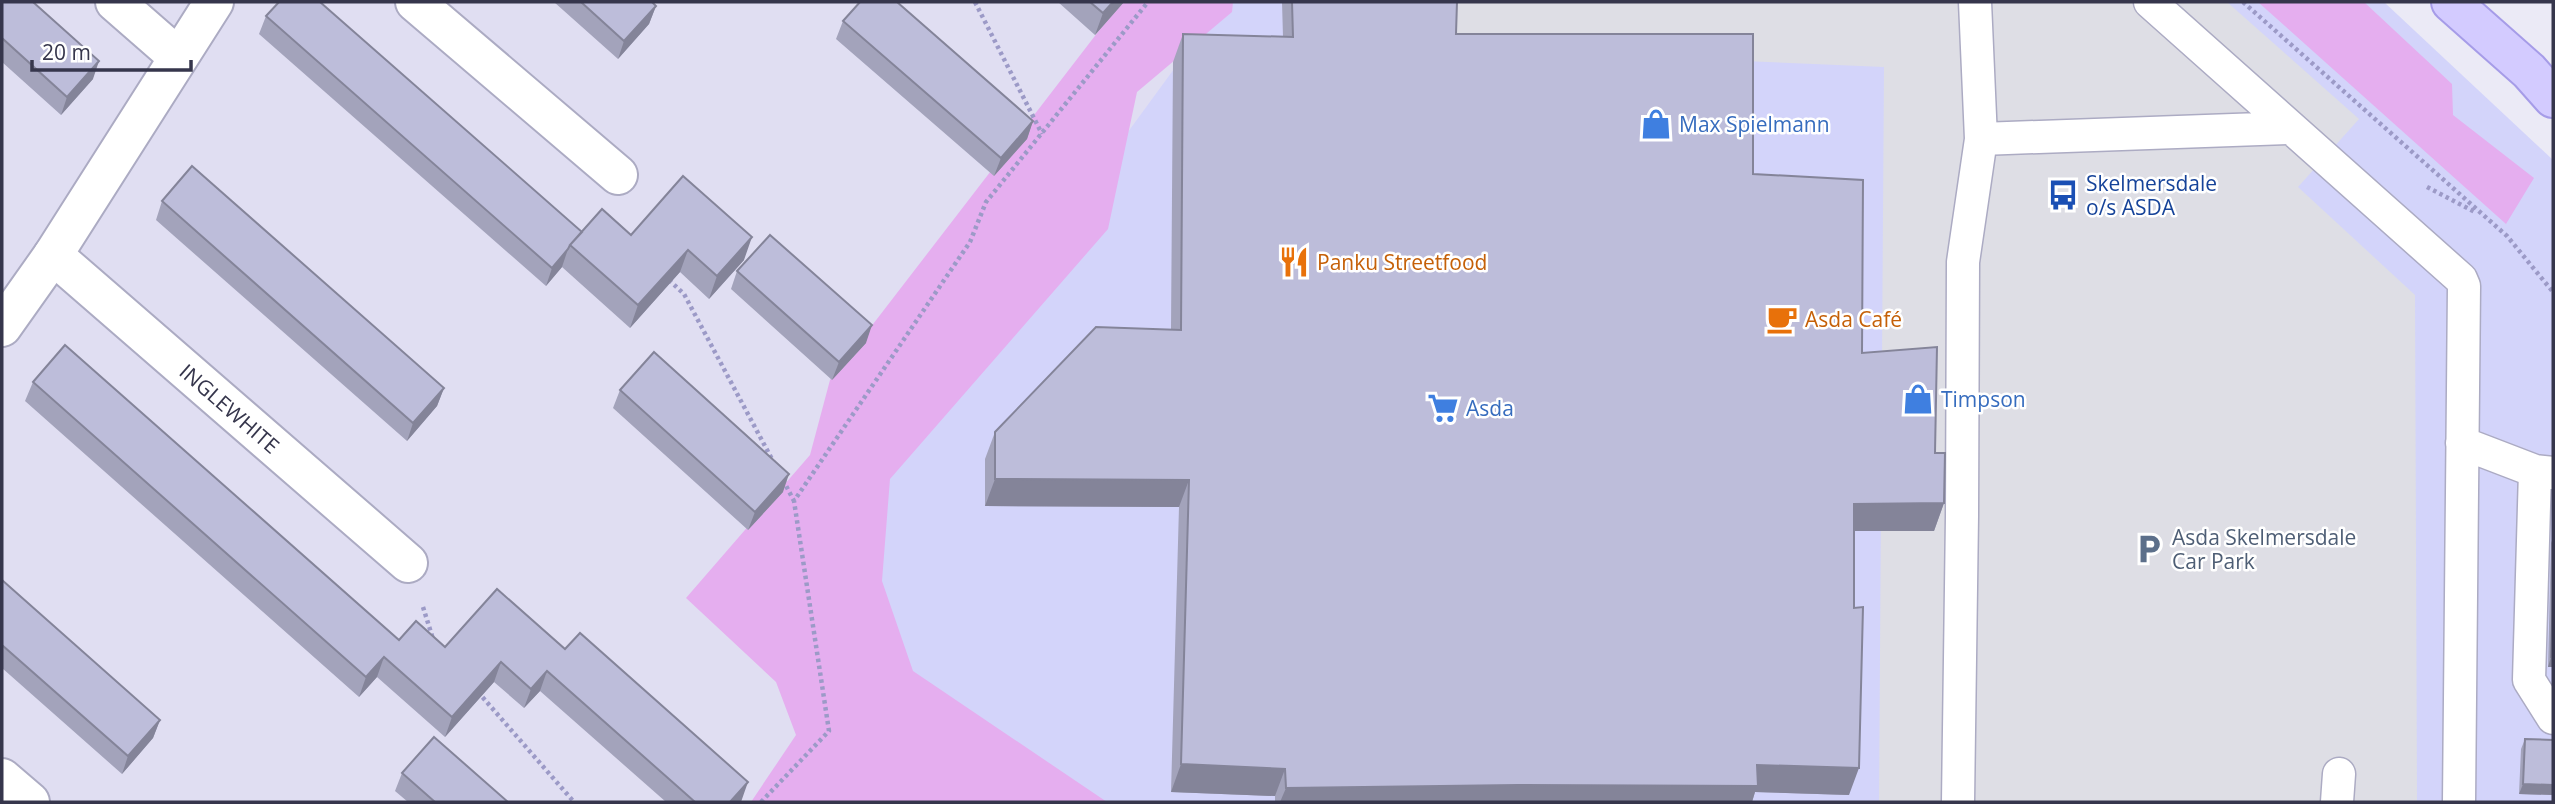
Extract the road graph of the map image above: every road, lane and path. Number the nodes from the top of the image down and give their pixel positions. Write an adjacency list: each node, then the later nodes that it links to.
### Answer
1 (115, 2): 10 (street)
2 (214, 2): 10 (street)
3 (415, 2): 15 (street)
4 (975, 2): 13 (path)
5 (1148, 2): 13 (path)
6 (1975, 2): 14 (lane)
7 (2150, 2): 12 (lane)
8 (2243, 2): 18 (path)
9 (2451, 2): 11 (street)
10 (178, 57): 16 (street)
11 (2553, 98)
12 (2290, 128): 14 (lane); 20 (lane)
13 (1042, 134): 24 (path)
14 (1981, 139): 33 (lane)
15 (618, 175)
16 (52, 255): 19 (street); 25 (street, INGLEWHITE)
17 (665, 277): 21 (path)
18 (2553, 292)
19 (2, 327)
20 (2462, 443): 22 (lane); 34 (lane)
21 (774, 464)
22 (2544, 472): 28 (lane)
23 (781, 476): 24 (path)
24 (794, 500): 32 (path)
25 (408, 562): 26 (path)
26 (436, 646)
27 (468, 684): 31 (path)
28 (2553, 718)
29 (2, 778): 30 (street)
30 (30, 802)
31 (574, 802)
32 (761, 802)
33 (1958, 802)
34 (2459, 802)

